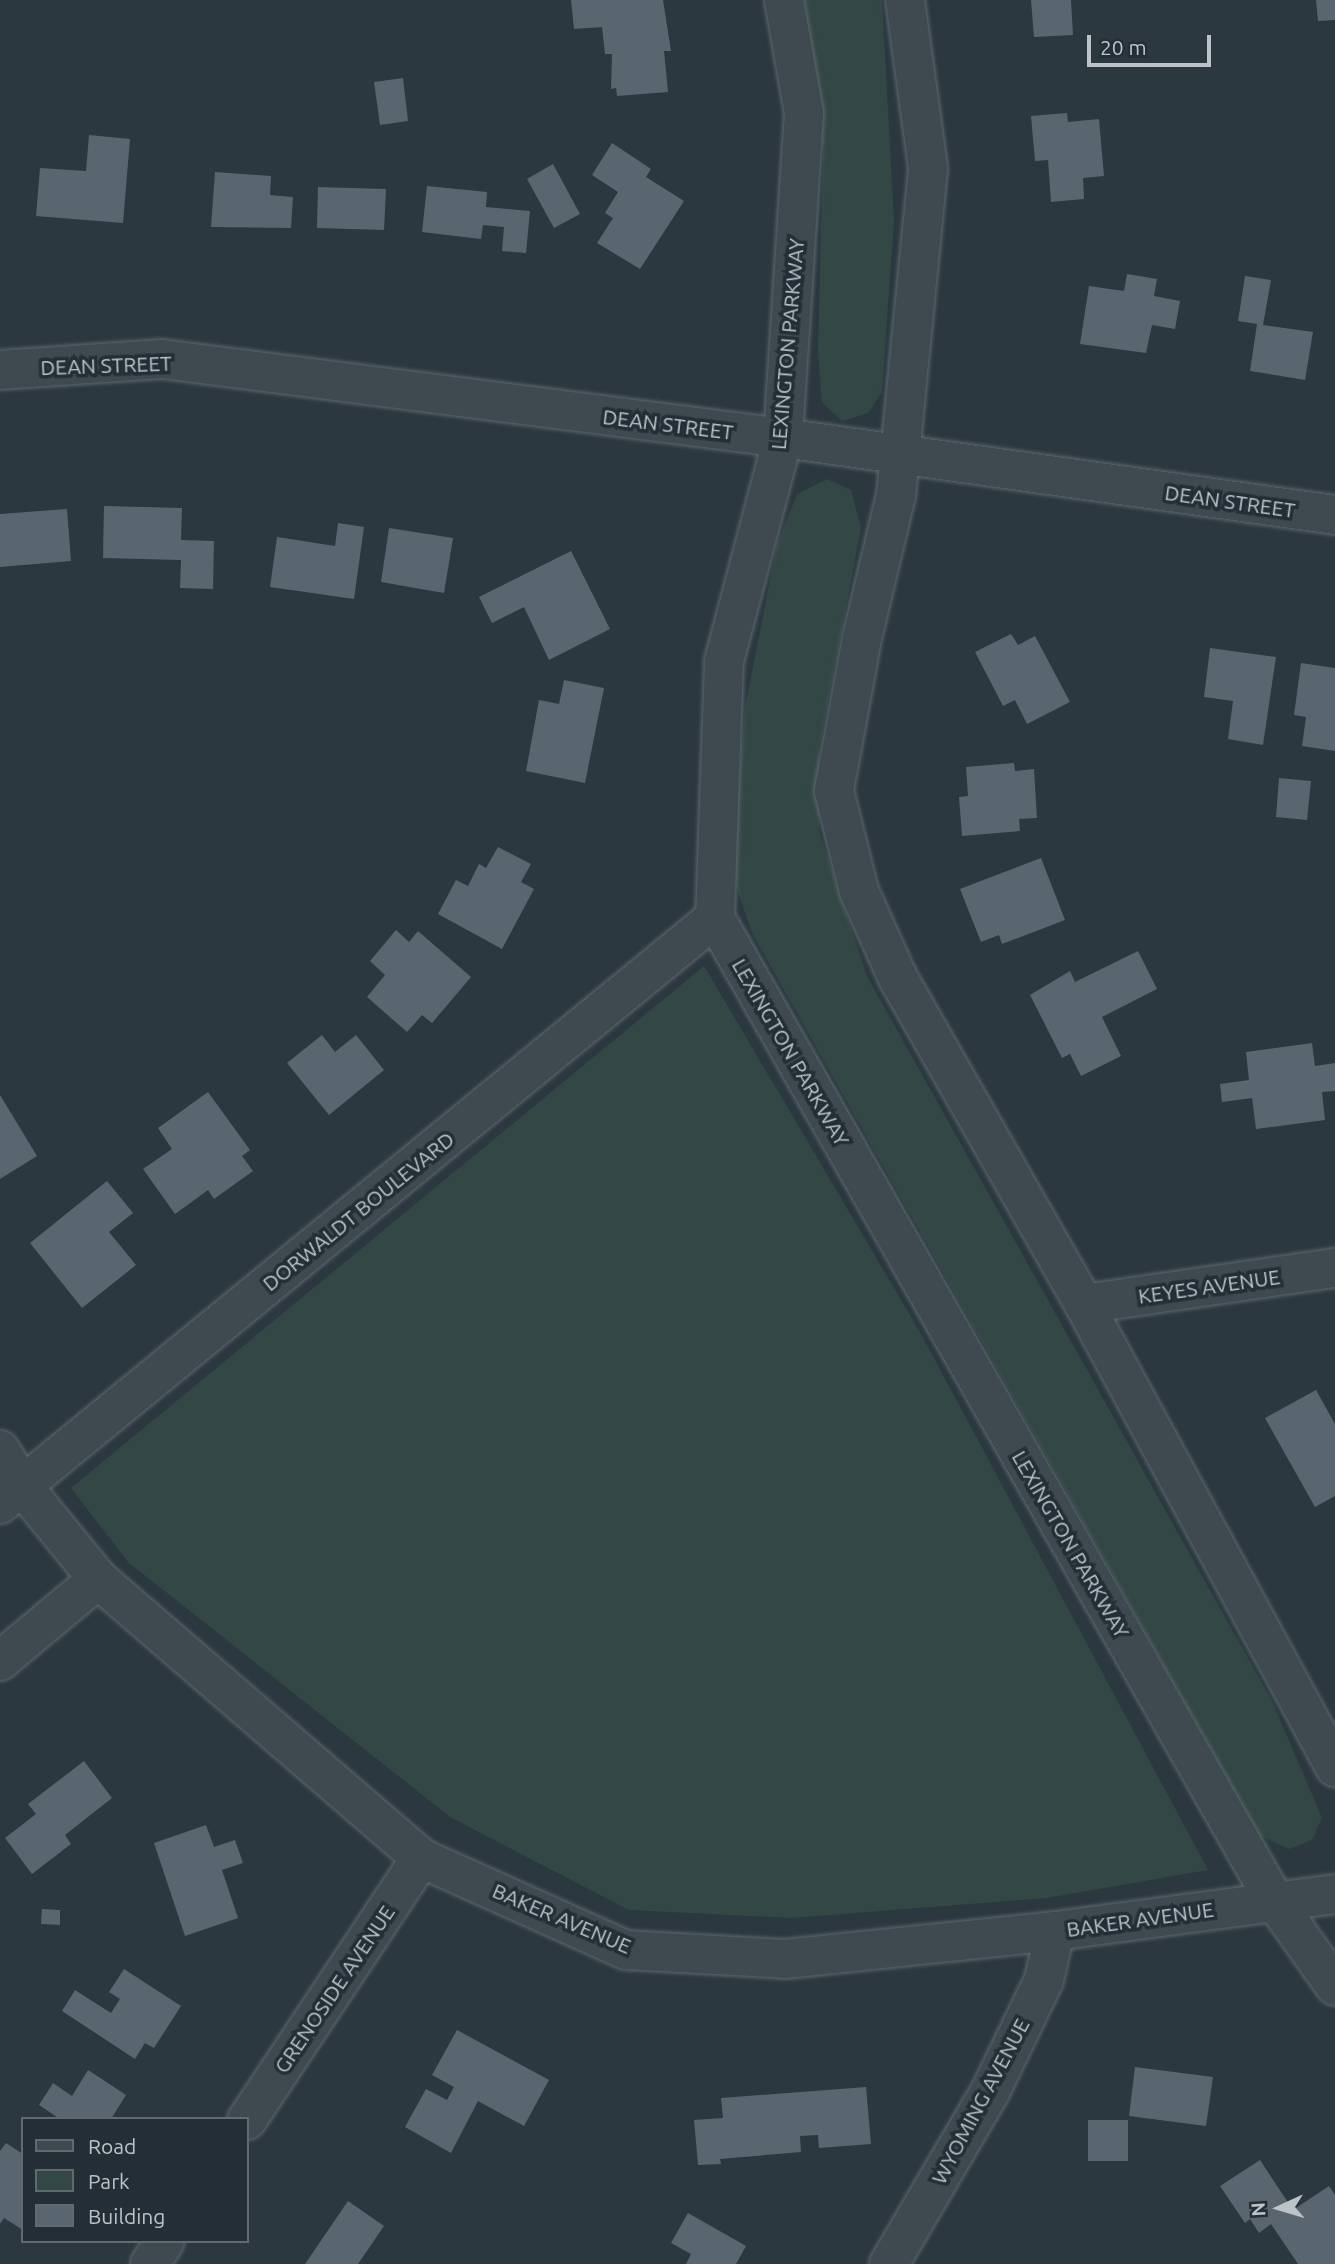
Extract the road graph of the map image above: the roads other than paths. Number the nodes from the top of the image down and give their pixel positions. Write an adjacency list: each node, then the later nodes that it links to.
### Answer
1 (784, 0): 4 (street, LEXINGTON PARKWAY)
2 (905, 0): 5 (street)
3 (0, 370): 4 (street, DEAN STREET)
4 (783, 438): 5 (street, DEAN STREET); 7 (street, LEXINGTON PARKWAY)
5 (901, 455): 6 (street, DEAN STREET); 9 (street)
6 (1335, 515)
7 (715, 918): 11 (street, DORWALDT BOULEVARD); 17 (street, LEXINGTON PARKWAY)
8 (1335, 1268): 9 (street, KEYES AVENUE)
9 (1084, 1304): 14 (street)
10 (0, 1450): 11 (street, BAKER AVENUE)
11 (12, 1495): 12 (street, BAKER AVENUE)
12 (98, 1579): 13 (street); 15 (street, BAKER AVENUE)
13 (0, 1661)
14 (1335, 1767)
15 (421, 1858): 18 (street, BAKER AVENUE); 20 (street, GRENOSIDE AVENUE)
16 (1335, 1894): 17 (street, BAKER AVENUE)
17 (1274, 1900): 18 (street, BAKER AVENUE); 19 (street, LEXINGTON PARKWAY)
18 (1055, 1931): 23 (street, WYOMING AVENUE)
19 (1335, 1986)
20 (248, 2118)
21 (164, 2243): 22 (street)
22 (150, 2264)
23 (889, 2264)

